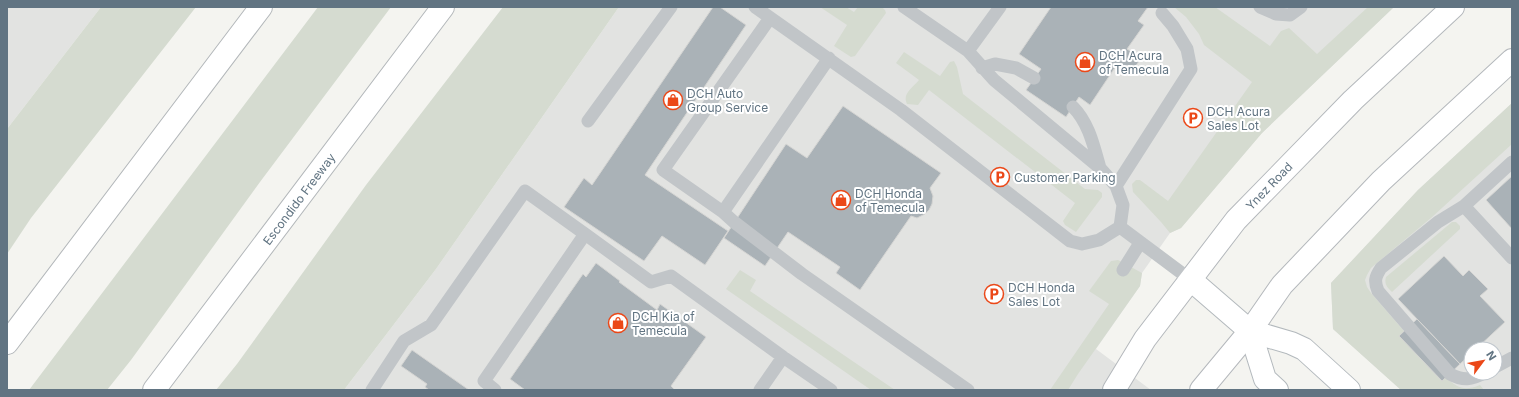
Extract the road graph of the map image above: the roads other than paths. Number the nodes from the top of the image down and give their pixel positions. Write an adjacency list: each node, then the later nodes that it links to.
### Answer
1 (262, 7): 31 (main road)
2 (443, 7): 36 (main road, Escondido Freeway)
3 (671, 7): 18 (lane)
4 (755, 7): 11 (lane)
5 (904, 7): 12 (lane)
6 (1000, 7): 12 (lane)
7 (1260, 7): 8 (lane)
8 (1301, 7)
9 (1453, 7): 29 (main road, Ynez Road)
10 (1162, 13): 21 (lane)
11 (770, 18): 13 (lane); 23 (lane)
12 (968, 51): 15 (lane)
13 (829, 58): 23 (lane); 24 (lane)
14 (1512, 60): 30 (main road)
15 (982, 68): 16 (lane); 20 (lane)
16 (1034, 78)
17 (1073, 107): 20 (lane)
18 (588, 121)
19 (1512, 162): 22 (lane)
20 (1100, 168): 21 (lane)
21 (1116, 186): 24 (lane)
22 (1464, 206): 27 (lane); 35 (lane)
23 (723, 212): 41 (lane)
24 (1120, 227): 26 (lane)
25 (584, 234): 32 (lane); 37 (lane); 38 (lane)
26 (1140, 243): 28 (lane); 29 (lane)
27 (1512, 258)
28 (1123, 270)
29 (1191, 280): 30 (main road); 42 (main road, Ynez Road)
30 (1250, 332): 43 (main road); 44 (main road); 45 (main road)
31 (7, 343)
32 (783, 357): 39 (lane); 40 (lane)
33 (1512, 358): 34 (lane)
34 (1503, 363)
35 (1463, 379)
36 (154, 390)
37 (372, 390)
38 (495, 390)
39 (760, 390)
40 (832, 390)
41 (968, 390)
42 (1114, 390)
43 (1201, 390)
44 (1278, 390)
45 (1349, 390)

